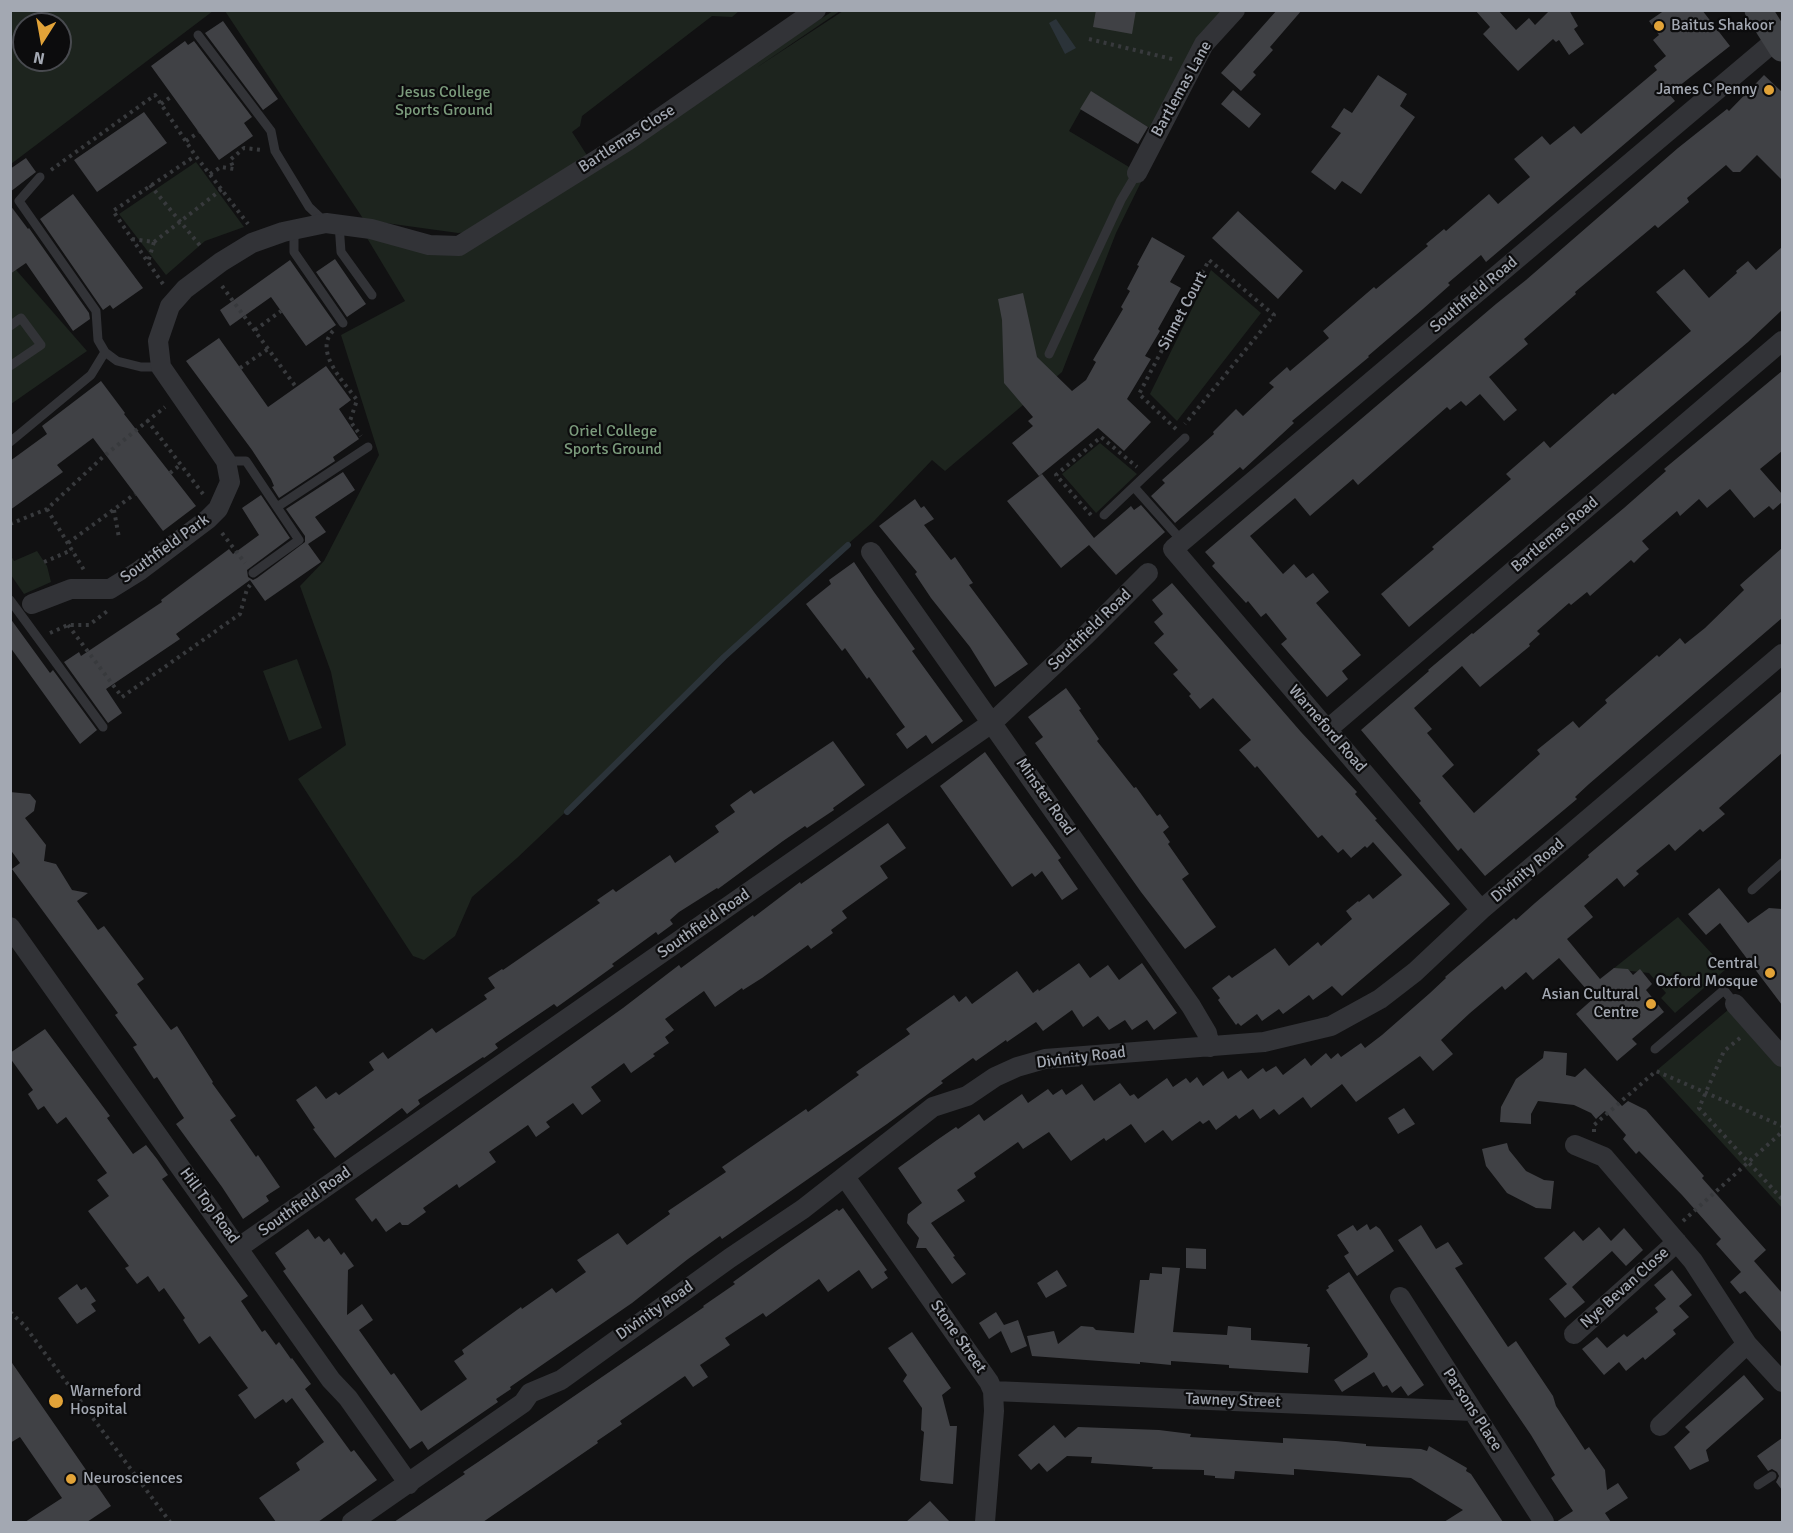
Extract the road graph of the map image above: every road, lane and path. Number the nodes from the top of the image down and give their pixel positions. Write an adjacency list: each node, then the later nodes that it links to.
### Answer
1 (816, 10): 20 (street, Bartlemas Close)
2 (1235, 10): 7 (street, Bartlemas Lane)
3 (1758, 10): 6 (main road)
4 (198, 35): 12 (lane)
5 (1089, 39): 7 (path)
6 (1779, 44): 61 (street, Southfield Road)
7 (1193, 65): 14 (street, Bartlemas Lane)
8 (172, 96): 9 (path)
9 (161, 104): 11 (path); 16 (path)
10 (199, 132): 11 (path)
11 (186, 141): 13 (path)
12 (274, 150): 15 (path); 20 (lane)
13 (195, 156): 15 (path); 17 (path)
14 (1137, 173): 37 (lane)
15 (210, 174): 18 (path)
16 (40, 177): 36 (lane)
17 (150, 185): 19 (path); 23 (path)
18 (222, 189): 19 (path); 21 (path)
19 (180, 221): 24 (path); 25 (path)
20 (332, 224): 22 (street); 29 (lane)
21 (251, 228)
22 (294, 230): 27 (street); 31 (lane)
23 (132, 239): 24 (path); 26 (path)
24 (154, 242): 26 (path)
25 (202, 248)
26 (148, 262): 28 (path)
27 (210, 270): 33 (path); 39 (street)
28 (163, 284)
29 (372, 295)
30 (281, 311): 33 (path)
31 (343, 323): 46 (path)
32 (10, 326): 38 (lane)
33 (255, 330): 35 (path)
34 (1782, 341): 74 (street, Bartlemas Road)
35 (268, 349): 40 (path); 41 (path)
36 (105, 352): 39 (lane); 45 (lane)
37 (1049, 354)
38 (10, 366)
39 (161, 367): 42 (street)
40 (240, 368)
41 (296, 387)
42 (181, 395): 43 (path); 47 (street)
43 (147, 420): 48 (path); 54 (path)
44 (1182, 435): 44 (path, Sinnet Court); 50 (lane)
45 (10, 442)
46 (368, 447): 53 (lane)
47 (226, 461): 53 (lane); 56 (street, Southfield Park)
48 (180, 465): 49 (path); 56 (path)
49 (170, 473)
50 (1147, 475): 51 (lane); 57 (path)
51 (1134, 487): 57 (lane); 61 (lane)
52 (135, 494): 55 (path)
53 (277, 507): 65 (lane)
54 (47, 509): 58 (path); 60 (path)
55 (114, 510): 59 (path); 60 (path)
56 (213, 514): 65 (path); 67 (street, Southfield Park)
57 (1104, 515)
58 (10, 524)
59 (118, 538)
60 (68, 543): 62 (path)
61 (1177, 545): 74 (street, Warneford Road)
62 (72, 550): 64 (path); 67 (path)
63 (871, 552): 72 (street, Minster Road)
64 (44, 562)
65 (253, 573): 70 (path)
66 (1148, 573): 72 (street, Southfield Road)
67 (84, 589): 69 (street, Southfield Park)
68 (10, 600): 69 (lane)
69 (25, 607): 73 (lane)
70 (68, 625)
71 (1782, 654): 77 (street, Divinity Road)
72 (993, 722): 81 (street, Minster Road); 93 (street, Southfield Road)
73 (103, 727)
74 (1328, 729): 77 (street, Warneford Road)
75 (1782, 863): 76 (lane)
76 (1752, 890)
77 (1481, 910): 81 (street, Divinity Road)
78 (10, 927): 93 (street, Hill Top Road)
79 (1735, 1004): 80 (street); 82 (lane)
80 (1755, 1026): 83 (street); 84 (path)
81 (1210, 1047): 89 (street, Divinity Road)
82 (1655, 1049)
83 (1782, 1058)
84 (1705, 1093): 85 (path); 87 (path); 88 (path)
85 (1782, 1126)
86 (1782, 1132): 88 (path)
87 (1583, 1148): 92 (street, Nye Bevan Close)
88 (1749, 1162): 90 (path); 91 (path)
89 (845, 1177): 99 (street, Stone Street); 103 (street, Divinity Road)
90 (1782, 1199)
91 (1694, 1211)
92 (1677, 1242): 96 (street, Nye Bevan Close); 97 (street, Nye Bevan Close)
93 (238, 1248): 103 (street, Hill Top Road)
94 (1400, 1297): 100 (street, Parsons Place)
95 (10, 1312): 105 (path)
96 (1574, 1334)
97 (1746, 1344): 98 (street, Nye Bevan Close); 101 (street)
98 (1782, 1379)
99 (993, 1391): 100 (street, Tawney Street); 107 (street, Stone Street)
100 (1473, 1411): 108 (street, Parsons Place)
101 (1660, 1426)
102 (1772, 1476): 104 (lane)
103 (409, 1484): 106 (street, Divinity Road)
104 (1758, 1485)
105 (170, 1522)
106 (352, 1522)
107 (985, 1522)
108 (1544, 1522)

